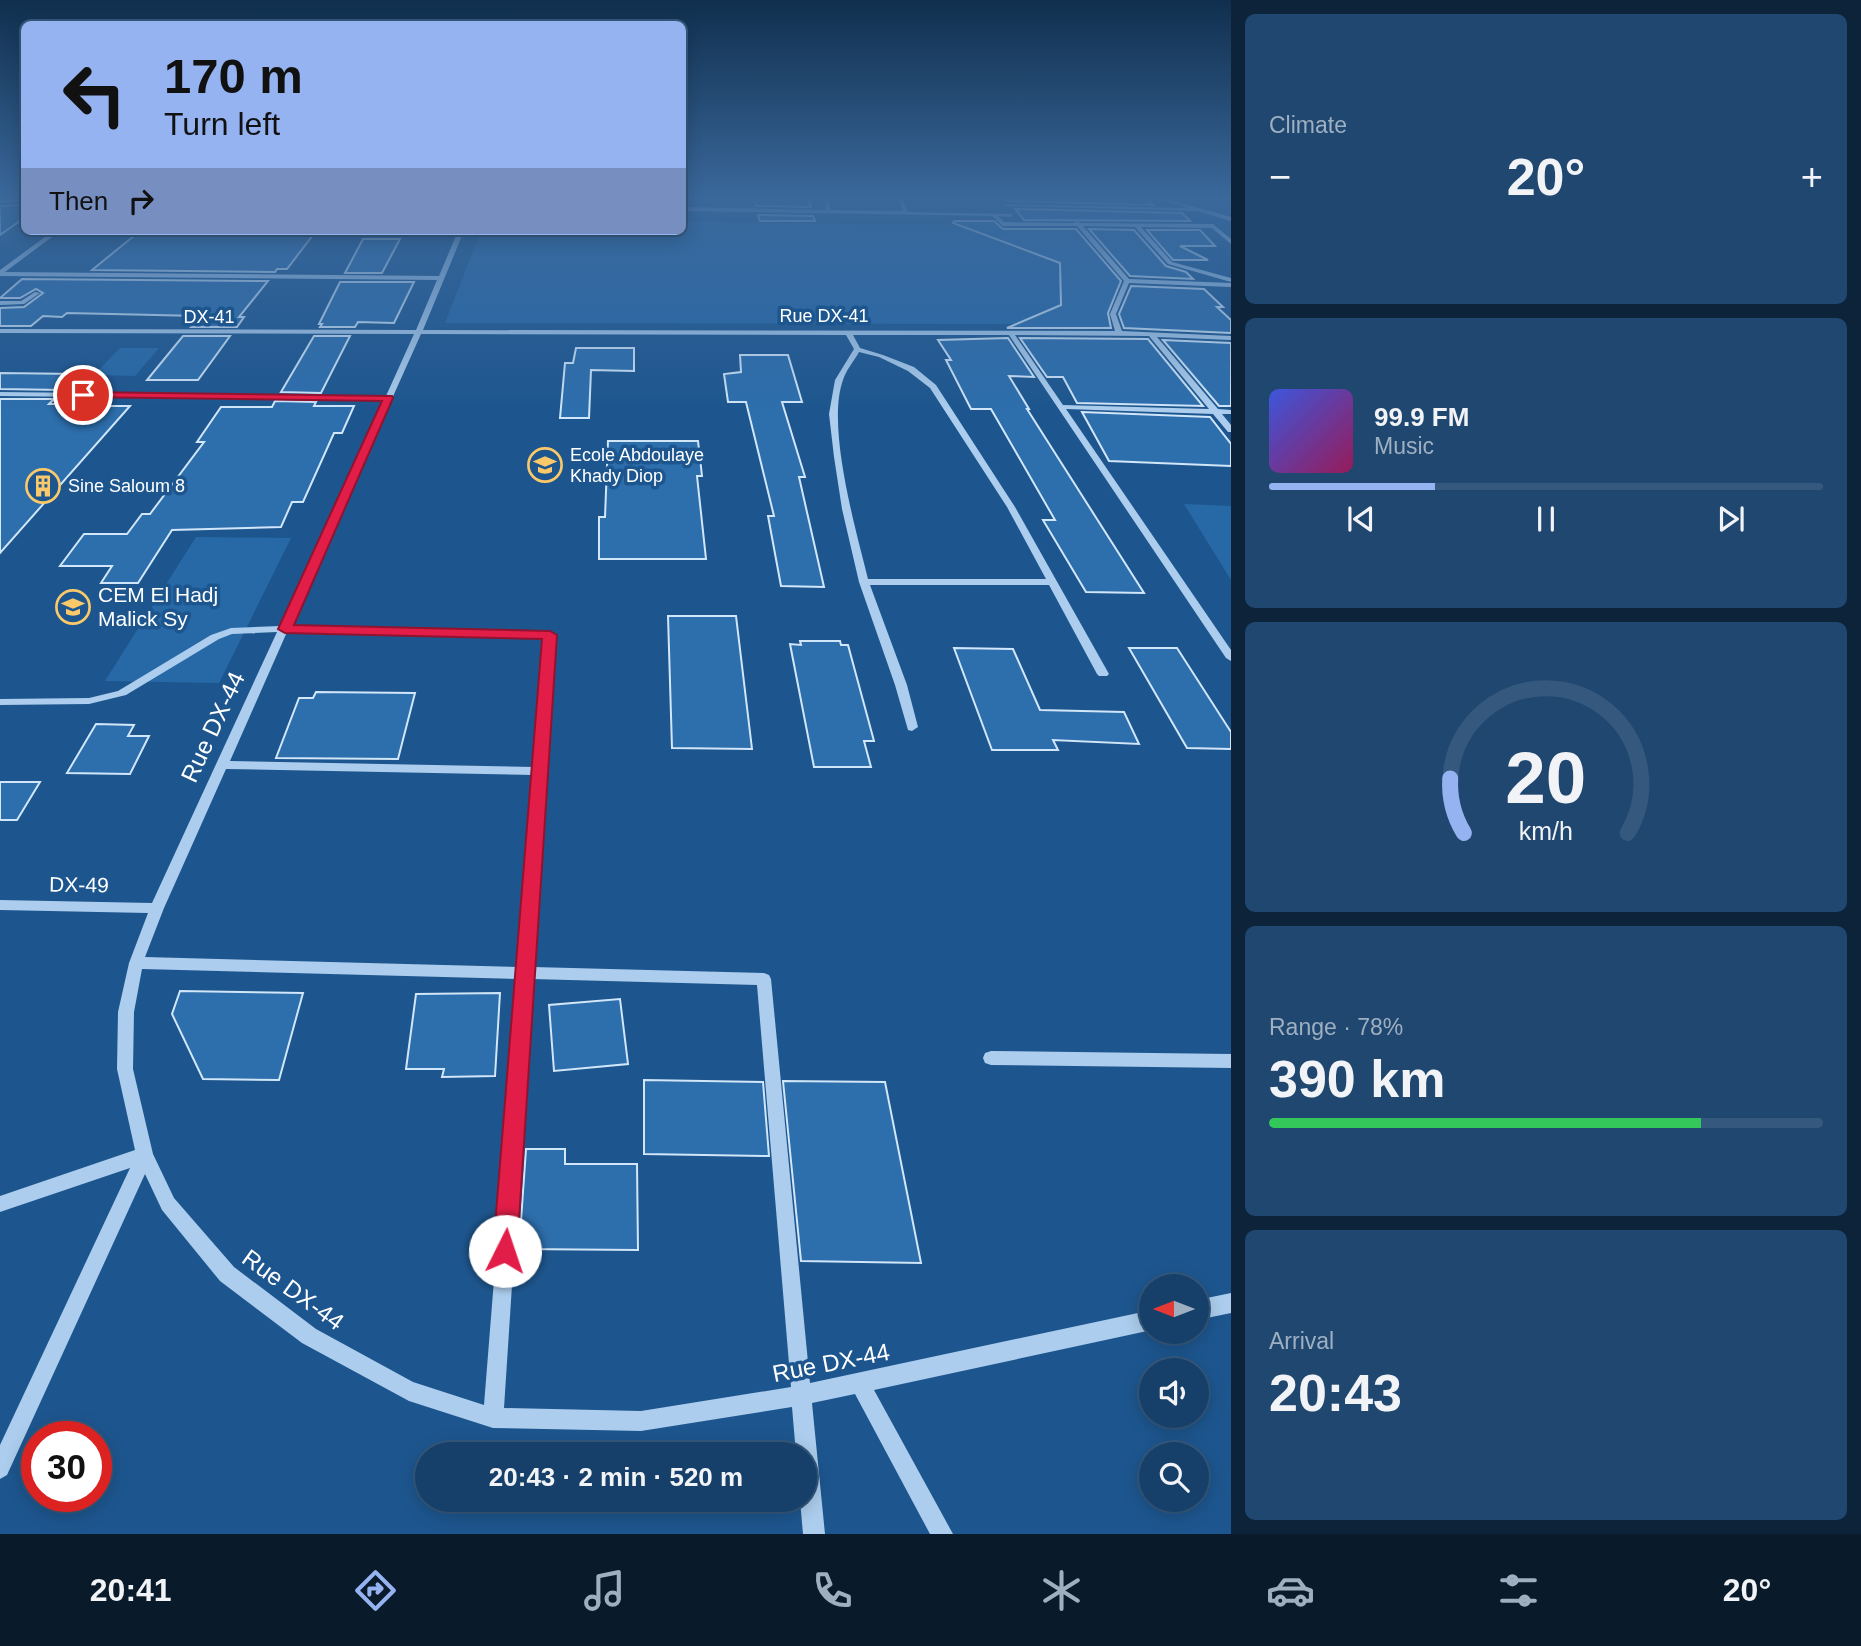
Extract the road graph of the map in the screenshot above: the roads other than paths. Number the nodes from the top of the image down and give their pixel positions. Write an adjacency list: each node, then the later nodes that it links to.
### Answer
1 (447, 267): 5 (street, Rue DX-44)
2 (1115, 267): 6 (street)
3 (1180, 267): 7 (street)
4 (0, 272): 5 (street)
5 (442, 278): 14 (street, Rue DX-44)
6 (1127, 281): 7 (street); 13 (street)
7 (1230, 285)
8 (37, 293): 9 (street)
9 (0, 303)
10 (0, 331): 14 (street, DX-41)
11 (848, 332): 12 (street, Rue DX-41); 14 (street, Rue DX-41); 17 (street)
12 (1010, 332): 13 (street, Rue DX-41); 20 (street)
13 (1119, 332): 15 (street, Rue DX-41)
14 (418, 334): 19 (street, Rue DX-44)
15 (1151, 334): 16 (street, Rue DX-41); 21 (street)
16 (1231, 338)
17 (857, 349): 24 (street); 25 (street)
18 (0, 394): 19 (street)
19 (388, 398): 26 (street, Rue DX-44)
20 (1060, 407): 21 (street); 27 (street)
21 (1215, 412): 22 (street); 23 (street)
22 (1231, 412)
23 (1231, 430)
24 (864, 582): 25 (street); 30 (street)
25 (1053, 582): 28 (street)
26 (285, 629): 29 (street); 31 (street, Rue DX-44); 32 (street)
27 (1231, 658)
28 (1103, 674)
29 (1, 703)
30 (912, 727)
31 (223, 765): 32 (street); 34 (street, Rue DX-44)
32 (540, 771): 36 (street)
33 (0, 905): 34 (street, DX-49)
34 (157, 908): 35 (street, Rue DX-44)
35 (136, 963): 36 (street); 39 (street, Rue DX-44)
36 (525, 973): 45 (street); 46 (street)
37 (992, 1058): 38 (street)
38 (1231, 1061)
39 (145, 1155): 40 (street); 46 (street, Rue DX-44); 47 (street)
40 (0, 1204)
41 (1231, 1303): 42 (street)
42 (1209, 1308)
43 (1139, 1323): 44 (street, Rue DX-44)
44 (859, 1382): 45 (street, Rue DX-44); 49 (street)
45 (803, 1395): 46 (street, Rue DX-44); 48 (street)
46 (493, 1418)
47 (0, 1468)
48 (814, 1534)
49 (942, 1534)

